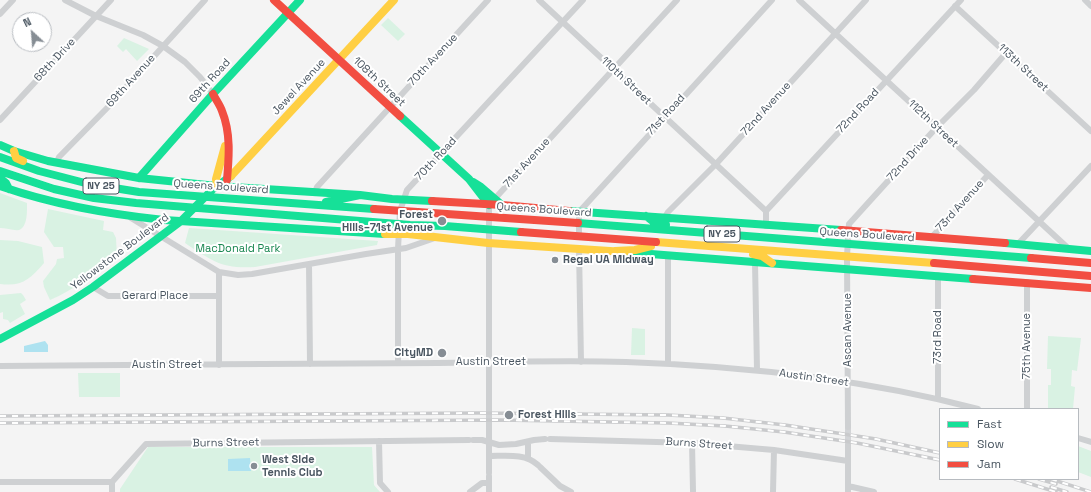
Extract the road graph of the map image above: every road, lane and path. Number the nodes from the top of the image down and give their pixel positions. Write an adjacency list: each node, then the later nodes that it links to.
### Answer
1 (13, 0): 20 (street)
2 (65, 0): 21 (street)
3 (111, 0): 21 (street, 68th Drive)
4 (205, 0): 24 (street, 69th Avenue)
5 (274, 0): 19 (street, 108th Street)
6 (300, 0): 19 (street, 69th Road)
7 (394, 0): 26 (street, Jewel Avenue)
8 (488, 0): 30 (street, 70th Avenue)
9 (538, 0): 22 (street, 110th Street)
10 (583, 0): 22 (street, 70th Road)
11 (677, 0): 27 (street, 71st Avenue)
12 (772, 0): 31 (street, 71st Road)
13 (799, 0): 23 (street, 112th Street)
14 (866, 0): 23 (street, 72nd Avenue)
15 (961, 0): 17 (street, 72nd Road)
16 (1085, 0): 18 (street)
17 (955, 6): 25 (street, 113th Street); 28 (street, 72nd Road)
18 (1091, 6)
19 (288, 13): 26 (street, 108th Street); 29 (street, 69th Road)
20 (0, 14)
21 (96, 16): 24 (street); 32 (street, 68th Drive)
22 (563, 22): 27 (street, 110th Street); 38 (street, 70th Road)
23 (835, 34): 28 (street, 112th Street); 41 (street, 72nd Avenue)
24 (163, 46): 29 (street); 40 (street, 69th Avenue)
25 (1006, 53): 33 (street, 72nd Drive); 34 (street, 113th Street)
26 (339, 60): 30 (street, 108th Street); 48 (street, Jewel Avenue)
27 (614, 69): 31 (street, 110th Street); 56 (street, 71st Avenue)
28 (887, 81): 33 (street, 112th Street); 59 (street, 72nd Road)
29 (213, 94): 35 (street); 47 (street, 69th Road)
30 (390, 107): 38 (street, 108th Street); 52 (street, 70th Avenue)
31 (665, 116): 41 (street, 110th Street); 61 (street, 71st Road)
32 (0, 120)
33 (936, 128): 45 (street, 112th Street); 72 (street, 72nd Drive)
34 (1091, 131)
35 (228, 136): 48 (street); 50 (street)
36 (0, 145): 37 (street, Queens Boulevard)
37 (14, 151): 40 (street, Queens Boulevard); 43 (street)
38 (441, 154): 55 (street, 70th Road); 56 (street, 108th Street)
39 (0, 157): 43 (street, Queens Boulevard / NY 25)
40 (57, 162): 47 (street, Queens Boulevard)
41 (716, 164): 59 (street, 110th Street); 65 (street, 72nd Avenue)
42 (1091, 166): 67 (street)
43 (38, 170): 54 (street, Queens Boulevard / NY 25)
44 (0, 171): 58 (street, Queens Boulevard / NY 25)
45 (988, 175): 67 (street, 112th Street); 78 (street, 73rd Avenue)
46 (0, 178): 51 (street)
47 (139, 178): 50 (street, Queens Boulevard)
48 (227, 180): 50 (street, Jewel Avenue)
49 (0, 186): 51 (street)
50 (217, 186): 52 (street, Queens Boulevard); 54 (street, Jewel Avenue)
51 (9, 189): 62 (street)
52 (315, 192): 53 (street, Queens Boulevard)
53 (360, 195): 55 (street, Queens Boulevard); 57 (street)
54 (206, 196): 57 (street, Queens Boulevard / NY 25); 58 (street, Yellowstone Boulevard)
55 (403, 200): 56 (street, Queens Boulevard); 60 (street, 70th Road)
56 (492, 202): 61 (street, Queens Boulevard); 64 (street)
57 (307, 204): 60 (street, Queens Boulevard / NY 25)
58 (194, 208): 66 (street, Yellowstone Boulevard); 69 (street, Queens Boulevard / NY 25)
59 (766, 210): 70 (street)
60 (400, 211): 64 (street, Queens Boulevard / NY 25); 69 (street, 70th Road)
61 (579, 212): 63 (street, Queens Boulevard); 68 (street)
62 (128, 216): 66 (street); 75 (street)
63 (646, 216): 65 (street, Queens Boulevard); 73 (street)
64 (489, 217): 68 (street, Queens Boulevard / NY 25); 71 (street)
65 (665, 217): 70 (street, Queens Boulevard)
66 (181, 221): 74 (street); 75 (street, Yellowstone Boulevard)
67 (1039, 222): 81 (street); 85 (street, 112th Street)
68 (579, 223): 73 (street, Queens Boulevard / NY 25); 76 (street)
69 (400, 224): 71 (street, Queens Boulevard / NY 25); 74 (street, 70th Road)
70 (766, 226): 72 (street, Queens Boulevard)
71 (488, 230): 76 (street, Queens Boulevard / NY 25); 79 (street)
72 (848, 231): 78 (street, Queens Boulevard); 82 (street)
73 (708, 233): 82 (street, Queens Boulevard / NY 25)
74 (399, 234): 77 (street); 86 (street, 70th Road)
75 (162, 236): 96 (street); 100 (street, Yellowstone Boulevard)
76 (579, 237): 80 (street, Queens Boulevard / NY 25)
77 (435, 238): 79 (street); 86 (street)
78 (931, 238): 81 (street, Queens Boulevard)
79 (488, 242): 83 (street); 104 (street)
80 (666, 244): 84 (street, Queens Boulevard / NY 25); 87 (street)
81 (1018, 244): 85 (street, Queens Boulevard)
82 (848, 245): 90 (street); 93 (street, Queens Boulevard / NY 25)
83 (579, 248): 87 (street); 105 (street)
84 (724, 248): 90 (street, Queens Boulevard / NY 25); 92 (street)
85 (1068, 248): 88 (street, Queens Boulevard)
86 (398, 249): 94 (street); 106 (street, 70th Road)
87 (616, 251): 89 (street)
88 (1091, 251)
89 (668, 255): 91 (street); 108 (street)
90 (847, 256): 95 (street, Ascan Avenue); 98 (street, Queens Boulevard / NY 25)
91 (754, 262): 92 (street); 111 (street)
92 (772, 263): 95 (street)
93 (1090, 263)
94 (309, 264): 96 (street); 107 (street)
95 (847, 269): 97 (street); 112 (street, Ascan Avenue)
96 (219, 272): 102 (street)
97 (938, 275): 99 (street); 113 (street, 73rd Road)
98 (1091, 276)
99 (1027, 282): 101 (street); 115 (street, 75th Avenue)
100 (94, 287): 102 (street, Gerard Place); 103 (street, Yellowstone Boulevard)
101 (1091, 288)
102 (218, 296): 109 (street)
103 (0, 339)
104 (489, 362): 105 (street, Austin Street); 106 (street, Austin Street); 120 (street)
105 (581, 362): 108 (street, Austin Street)
106 (398, 363): 107 (street, Austin Street)
107 (310, 364): 109 (street, Austin Street)
108 (668, 364): 111 (street, Austin Street)
109 (219, 365): 110 (street, Austin Street)
110 (0, 366)
111 (757, 370): 112 (street, Austin Street)
112 (848, 383): 113 (street, Austin Street); 116 (street, Ascan Avenue)
113 (938, 398): 114 (street, Austin Street)
114 (974, 408)
115 (1027, 408)
116 (848, 427)
117 (1079, 438): 122 (street)
118 (1091, 438): 122 (street)
119 (379, 442): 120 (street, Burns Street); 130 (street, Burns Street); 135 (street)
120 (489, 442): 121 (street, Burns Street); 126 (street)
121 (528, 442): 123 (street, Burns Street); 127 (street)
122 (1091, 442)
123 (692, 443): 125 (street, Burns Street); 140 (street)
124 (848, 444): 128 (street)
125 (774, 450): 128 (street, Burns Street); 141 (street)
126 (489, 456): 127 (street); 131 (street)
127 (528, 458): 132 (street)
128 (848, 461): 133 (street)
129 (0, 482): 130 (street)
130 (112, 482): 134 (street)
131 (489, 483): 136 (street); 137 (street)
132 (560, 486): 138 (street); 139 (street)
133 (848, 489): 142 (street)
134 (112, 492)
135 (388, 492)
136 (470, 492)
137 (489, 492)
138 (563, 492)
139 (571, 492)
140 (693, 492)
141 (773, 492)
142 (874, 492)

